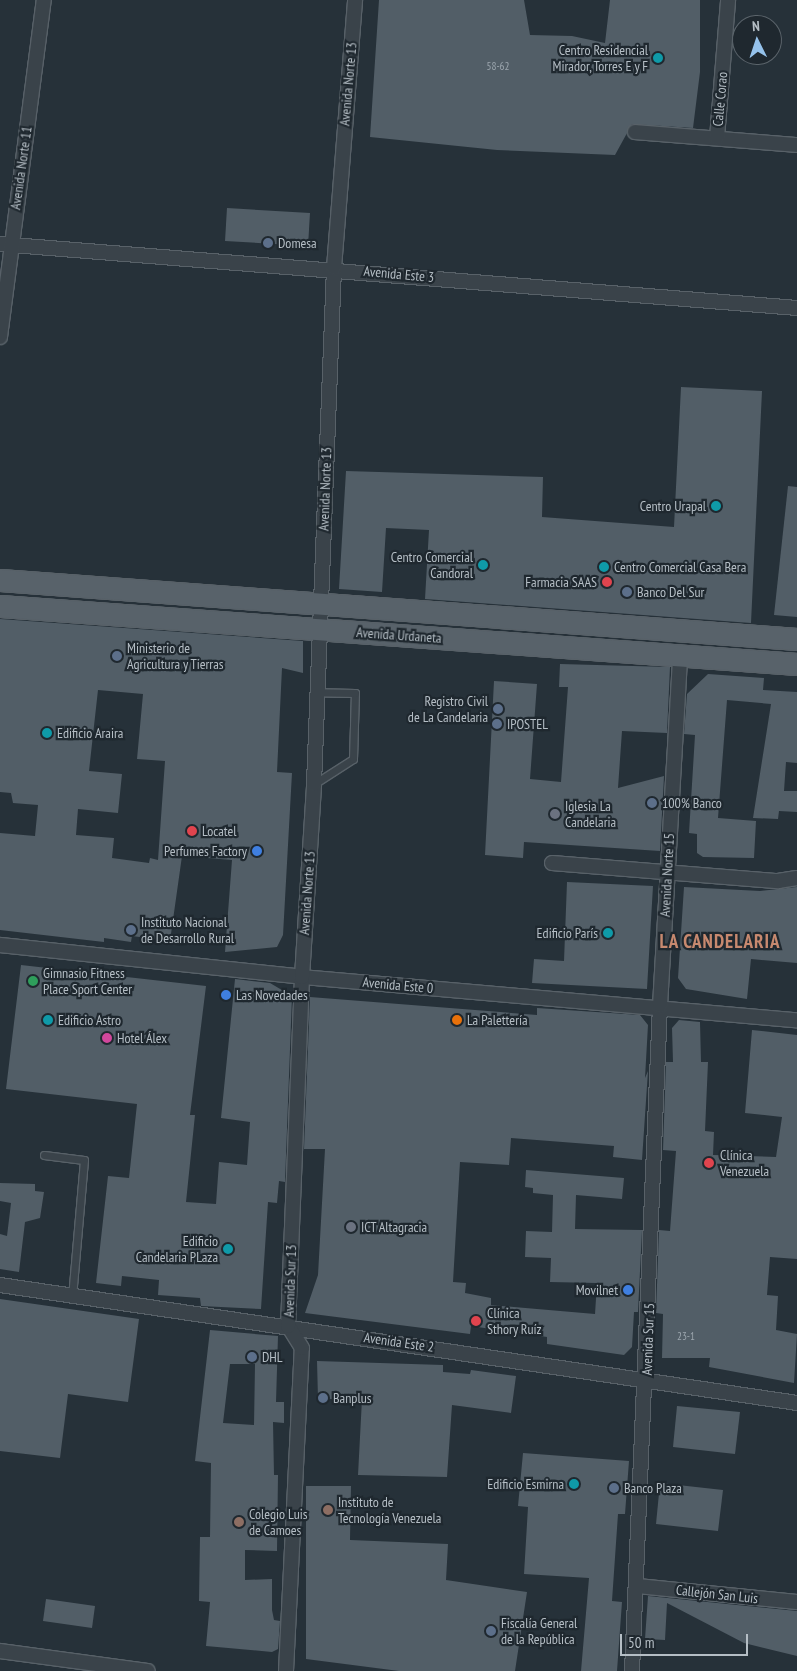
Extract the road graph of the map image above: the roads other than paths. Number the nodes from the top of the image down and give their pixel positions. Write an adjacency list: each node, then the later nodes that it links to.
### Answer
1 (44, 0): 7 (street, Avenida Norte 11)
2 (355, 0): 8 (street, Avenida Norte 13)
3 (728, 0): 5 (street, Calle Corao)
4 (635, 132): 5 (street, Calle Corao)
5 (716, 138): 6 (street, Calle Corao)
6 (797, 145)
7 (6, 244): 8 (street, Avenida Este 3); 10 (street, Avenida Norte 11)
8 (334, 268): 9 (street, Avenida Este 3); 12 (street, Avenida Norte 13)
9 (797, 308)
10 (0, 337)
11 (0, 580): 12 (main road, Avenida Urdaneta)
12 (321, 604): 14 (street, Avenida Norte 13); 15 (main road, Avenida Urdaneta)
13 (0, 606): 14 (main road, Avenida Urdaneta)
14 (320, 629): 18 (main road, Avenida Urdaneta); 22 (street, Avenida Norte 13)
15 (756, 639): 16 (main road, Avenida Urdaneta); 17 (main road)
16 (797, 639)
17 (797, 644)
18 (680, 654): 19 (main road, Avenida Urdaneta); 25 (street, Avenida Norte 15)
19 (756, 661): 20 (main road); 21 (street, Avenida Urdaneta)
20 (797, 664)
21 (797, 671)
22 (316, 692): 23 (street, Avenida Norte 13); 23 (lane)
23 (314, 784): 28 (street, Avenida Norte 13)
24 (552, 863): 25 (street)
25 (667, 870): 26 (street); 29 (street, Avenida Norte 15)
26 (797, 878)
27 (0, 945): 28 (street, Avenida Este 0)
28 (302, 978): 29 (street, Avenida Este 0); 34 (street, Avenida Sur 13)
29 (660, 1006): 30 (street, Avenida Este 0); 35 (street, Avenida Sur 15)
30 (797, 1020)
31 (44, 1155): 33 (lane)
32 (0, 1285): 33 (street, Avenida Este 2)
33 (72, 1296): 34 (street, Avenida Este 2)
34 (288, 1326): 35 (street, Avenida Este 2); 41 (street, Avenida Sur 13)
35 (646, 1378): 36 (street, Avenida Este 2); 37 (street, Avenida Sur 15)
36 (797, 1403)
37 (637, 1586): 38 (street, Callejón San Luis); 42 (street, Avenida Sur 15)
38 (797, 1602)
39 (0, 1651): 40 (street)
40 (148, 1671)
41 (286, 1671)
42 (632, 1671)

